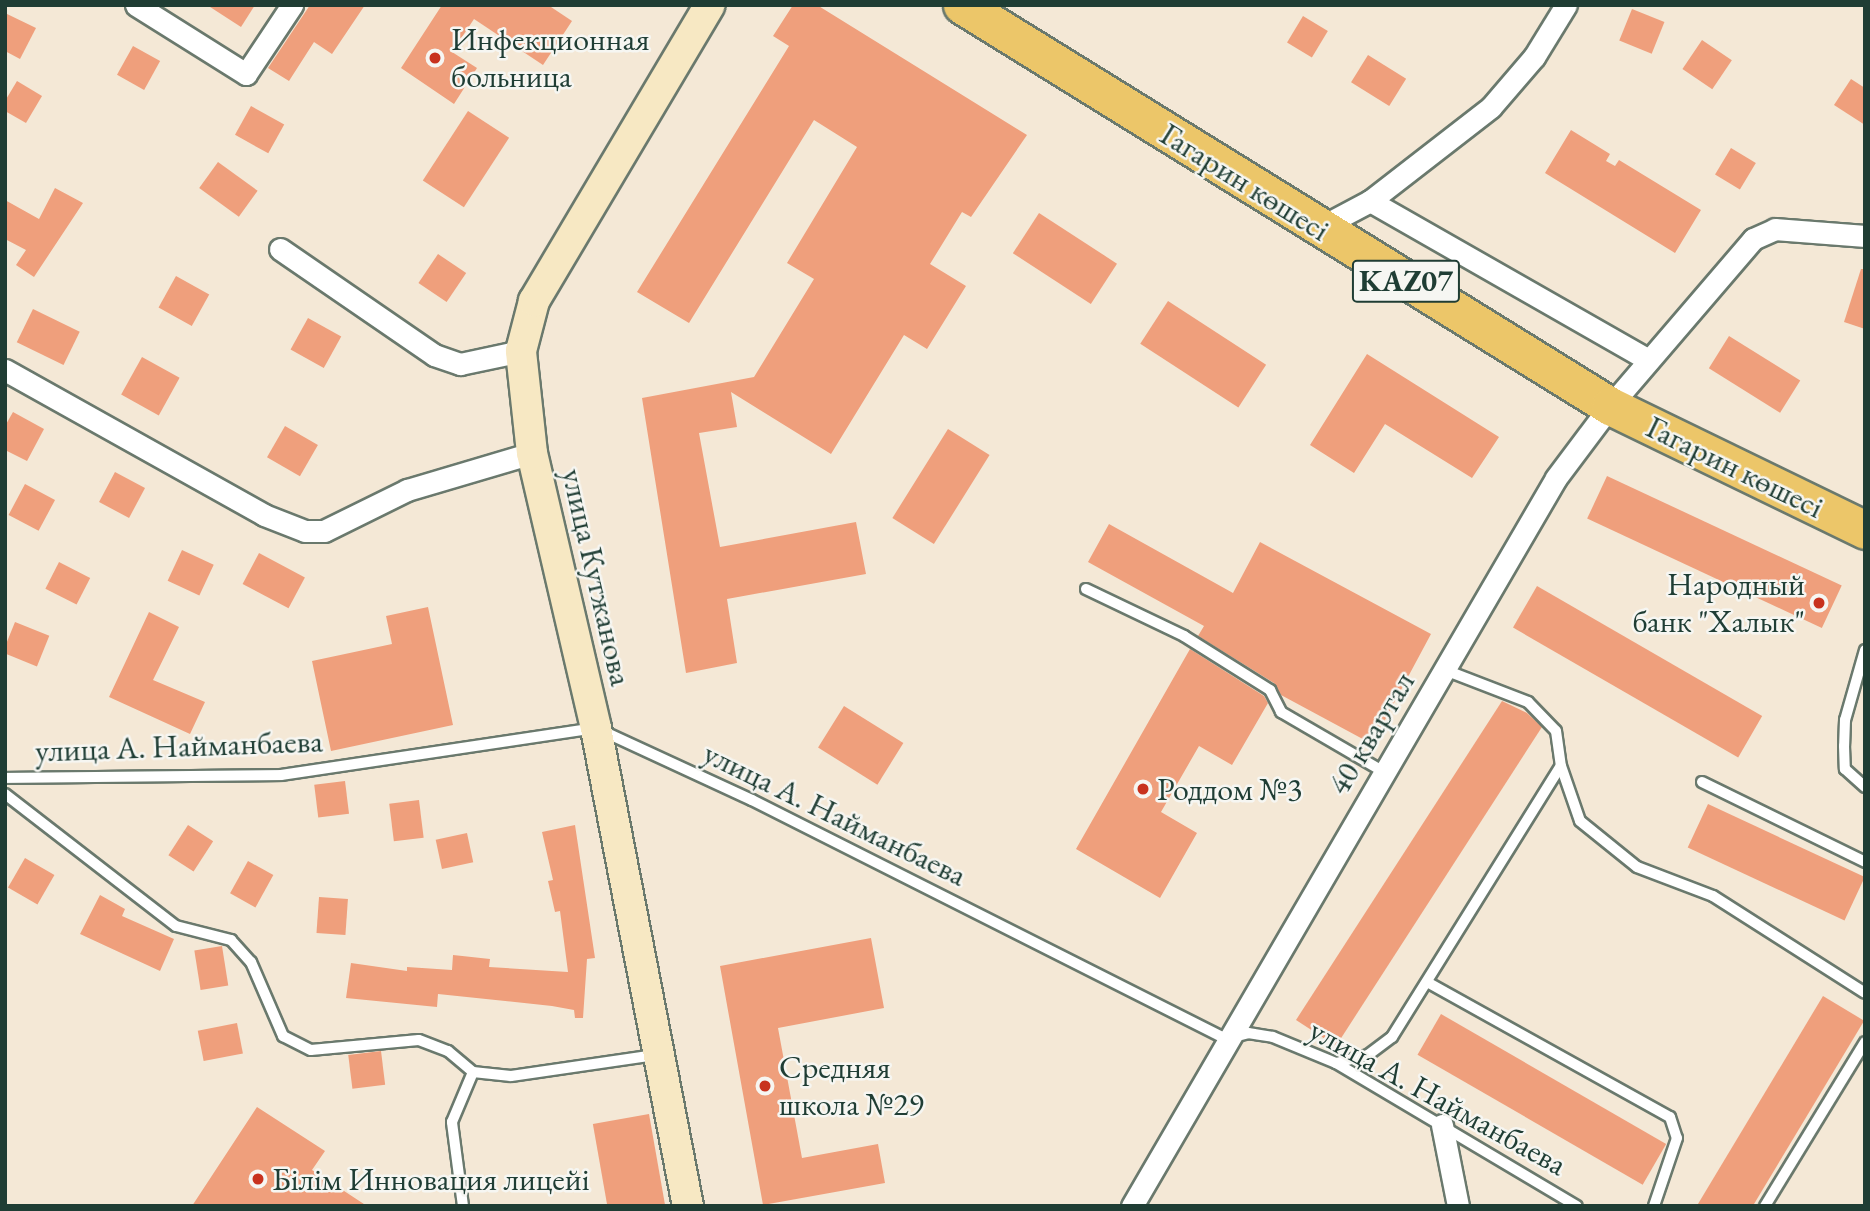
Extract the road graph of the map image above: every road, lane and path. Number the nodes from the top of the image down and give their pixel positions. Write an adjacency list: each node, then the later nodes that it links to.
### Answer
1 (136, 5): 2 (street)
2 (292, 5)
3 (710, 5): 10 (street, улица Кутжанова)
4 (962, 5): 7 (highway, Гагарин көшесі / KAZ07)
5 (1566, 5): 6 (street)
6 (1370, 201): 7 (street); 11 (street)
7 (1319, 228): 13 (highway, Гагарин көшесі / KAZ07)
8 (1865, 236): 11 (street, 40 квартал)
9 (280, 249): 10 (street)
10 (521, 351): 14 (street, улица Кутжанова)
11 (1649, 359): 13 (street, 40 квартал)
12 (5, 370): 14 (street)
13 (1610, 406): 15 (highway, Гагарин көшесі / KAZ07); 18 (street, 40 квартал)
14 (533, 453): 19 (street, улица Кутжанова)
15 (1865, 530)
16 (1086, 589): 21 (lane)
17 (1865, 650): 24 (lane)
18 (1445, 670): 20 (lane); 21 (street, 40 квартал)
19 (596, 728): 22 (lane, улица А. Найманбаева); 29 (lane, улица А. Найманбаева); 31 (street, улица Кутжанова)
20 (1561, 766): 27 (lane); 28 (lane)
21 (1384, 772): 29 (street, 40 квартал)
22 (5, 778)
23 (1702, 782): 26 (lane)
24 (1865, 787)
25 (5, 794): 33 (lane)
26 (1865, 862)
27 (1427, 982): 32 (lane); 40 (lane)
28 (1865, 993)
29 (1226, 1039): 32 (lane, улица А. Найманбаева); 37 (street, 40 квартал)
30 (1865, 1042): 41 (lane)
31 (658, 1055): 33 (lane); 36 (street, улица Кутжанова)
32 (1336, 1063): 34 (lane, улица А. Найманбаева)
33 (473, 1072): 35 (lane)
34 (1442, 1125): 38 (street); 39 (lane, улица А. Найманбаева)
35 (463, 1206)
36 (688, 1206)
37 (1132, 1206)
38 (1458, 1206)
39 (1577, 1206)
40 (1654, 1206)
41 (1765, 1206)

